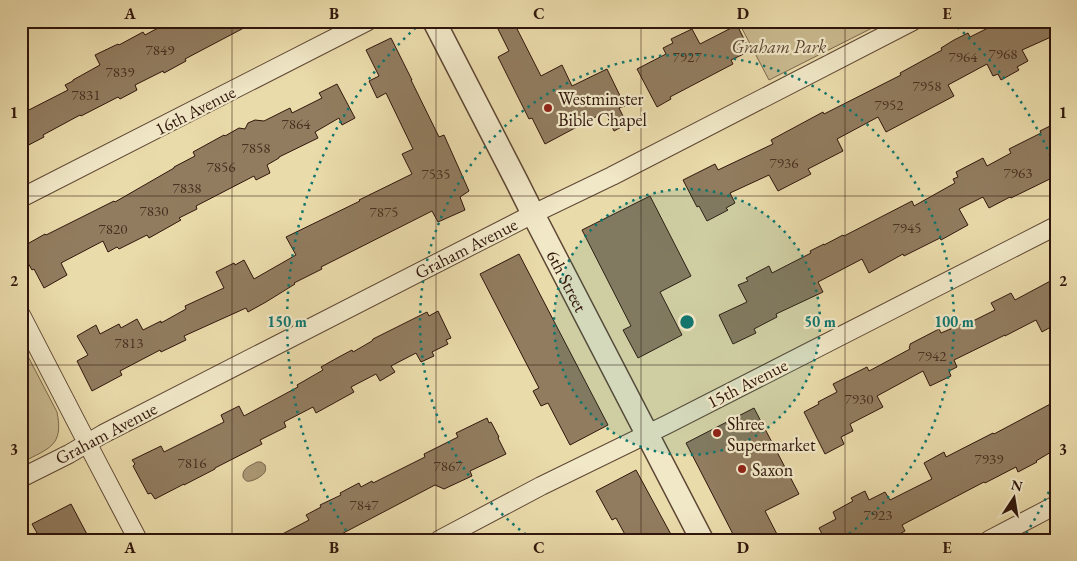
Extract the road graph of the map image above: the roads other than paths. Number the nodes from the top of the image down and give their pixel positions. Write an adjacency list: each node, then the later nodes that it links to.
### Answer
1 (368, 21): 4 (street, 16th Avenue)
2 (434, 21): 5 (street, 6th Street)
3 (913, 21): 5 (street, Graham Avenue)
4 (21, 198)
5 (533, 214): 8 (street, 6th Street); 9 (street, Graham Avenue)
6 (1056, 226): 8 (street, 15th Avenue)
7 (21, 315): 9 (street)
8 (647, 434): 13 (street, 15th Avenue); 14 (street, 6th Street)
9 (87, 442): 10 (street, Graham Avenue); 12 (street)
10 (21, 478)
11 (1056, 506): 15 (street)
12 (138, 540)
13 (438, 540)
14 (702, 540)
15 (989, 540)

